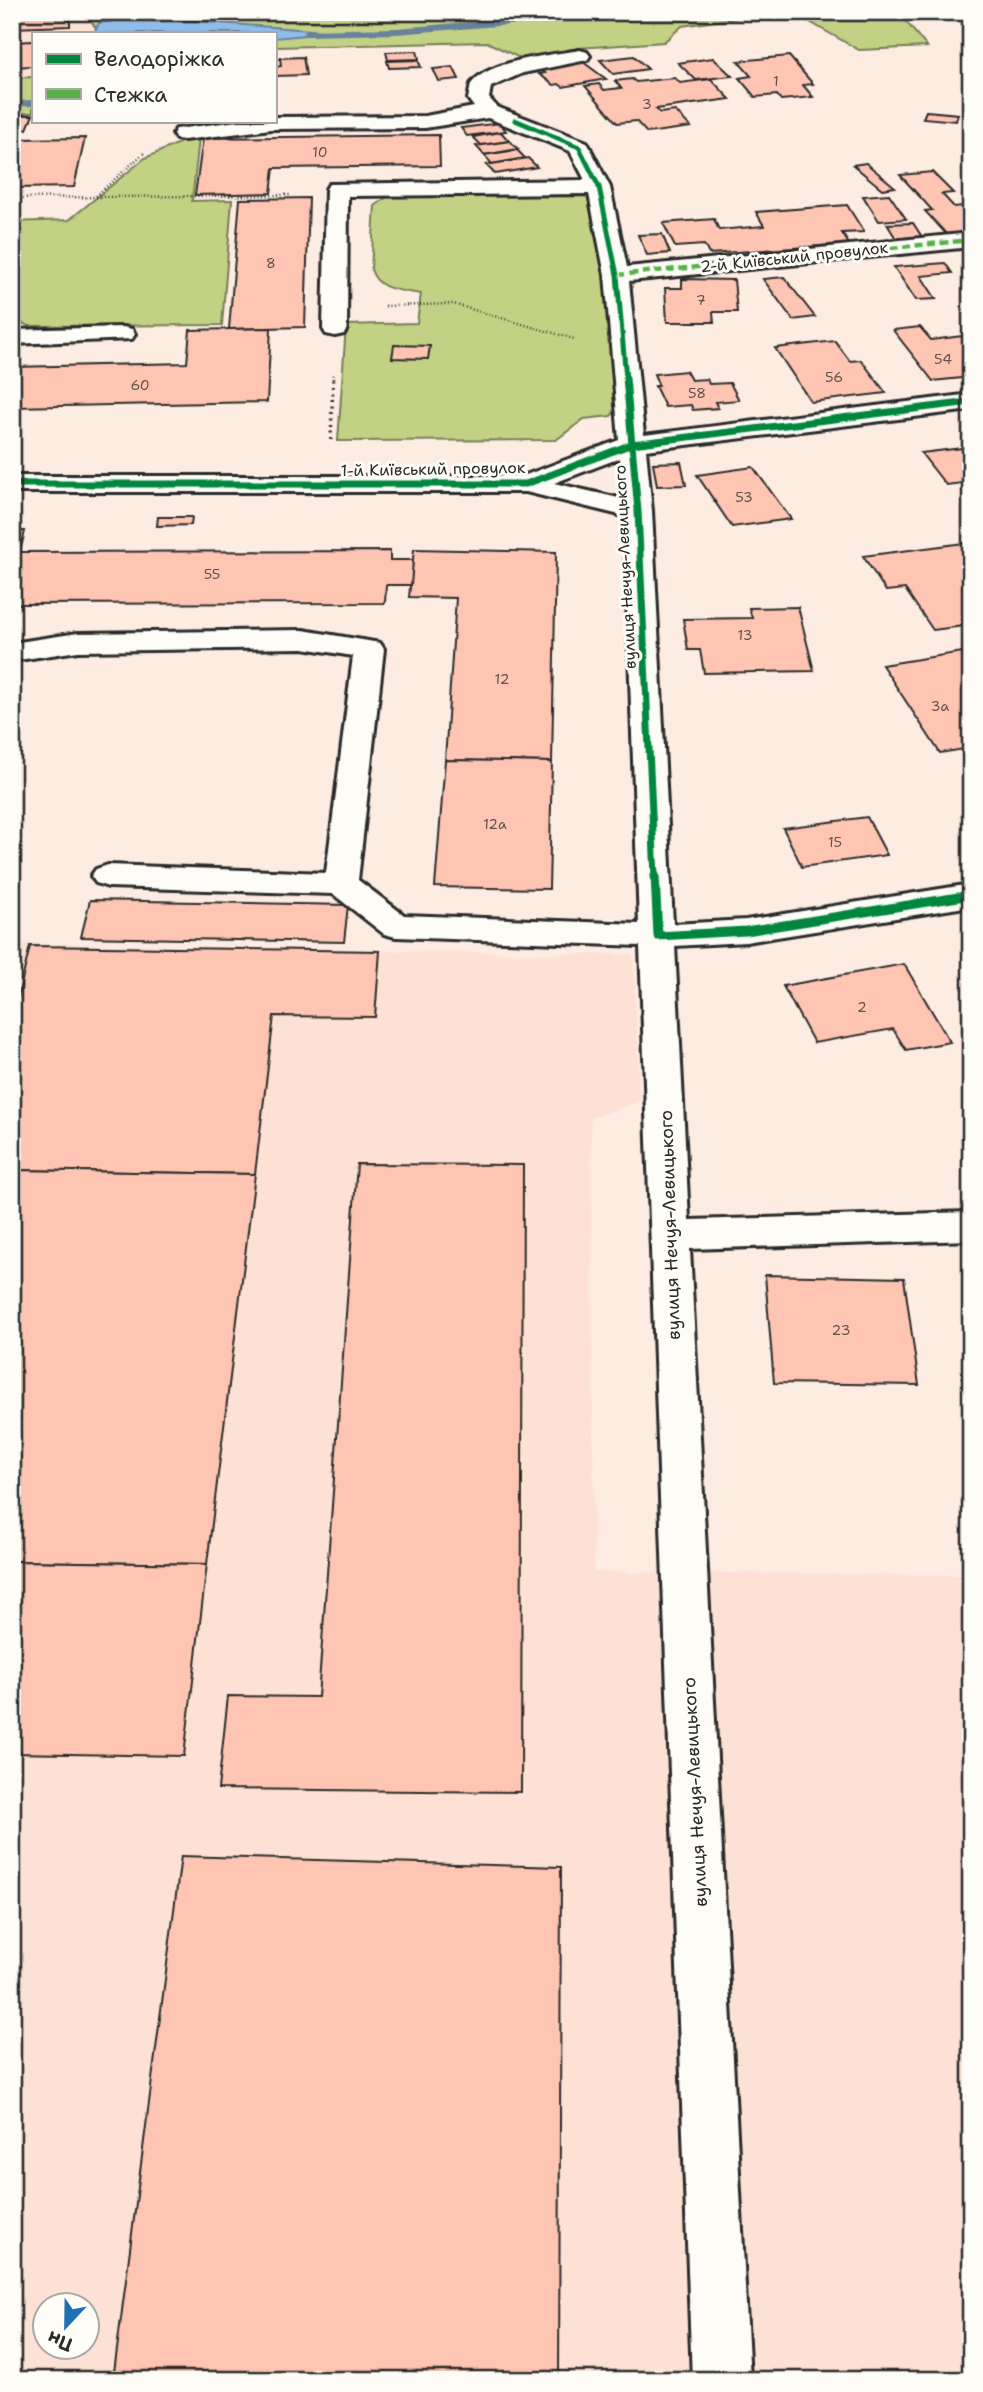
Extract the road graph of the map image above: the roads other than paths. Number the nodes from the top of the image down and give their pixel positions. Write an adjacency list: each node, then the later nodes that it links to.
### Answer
1 (580, 55): 2 (street)
2 (490, 111): 3 (street); 4 (street, вулиця Нечуя-Левицького)
3 (184, 134)
4 (598, 187): 6 (street, вулиця Нечуя-Левицького); 7 (street)
5 (971, 240): 6 (street, 2-й Київський провулок)
6 (617, 275): 11 (street, вулиця Нечуя-Левицького)
7 (335, 318)
8 (123, 334): 9 (street)
9 (12, 337)
10 (971, 402): 11 (street, 1-й Київський провулок)
11 (632, 444): 13 (street, 1-й Київський провулок); 14 (street, вулиця Нечуя-Левицького)
12 (12, 484): 13 (street, 1-й Київський провулок)
13 (526, 484): 14 (street)
14 (638, 511): 19 (street, вулиця Нечуя-Левицького)
15 (12, 652): 17 (street)
16 (108, 876): 17 (street)
17 (341, 884): 19 (street)
18 (971, 895): 19 (street)
19 (658, 936): 21 (street, вулиця Нечуя-Левицького)
20 (971, 1226): 21 (street)
21 (670, 1235): 22 (street, вулиця Нечуя-Левицького)
22 (721, 2380)

